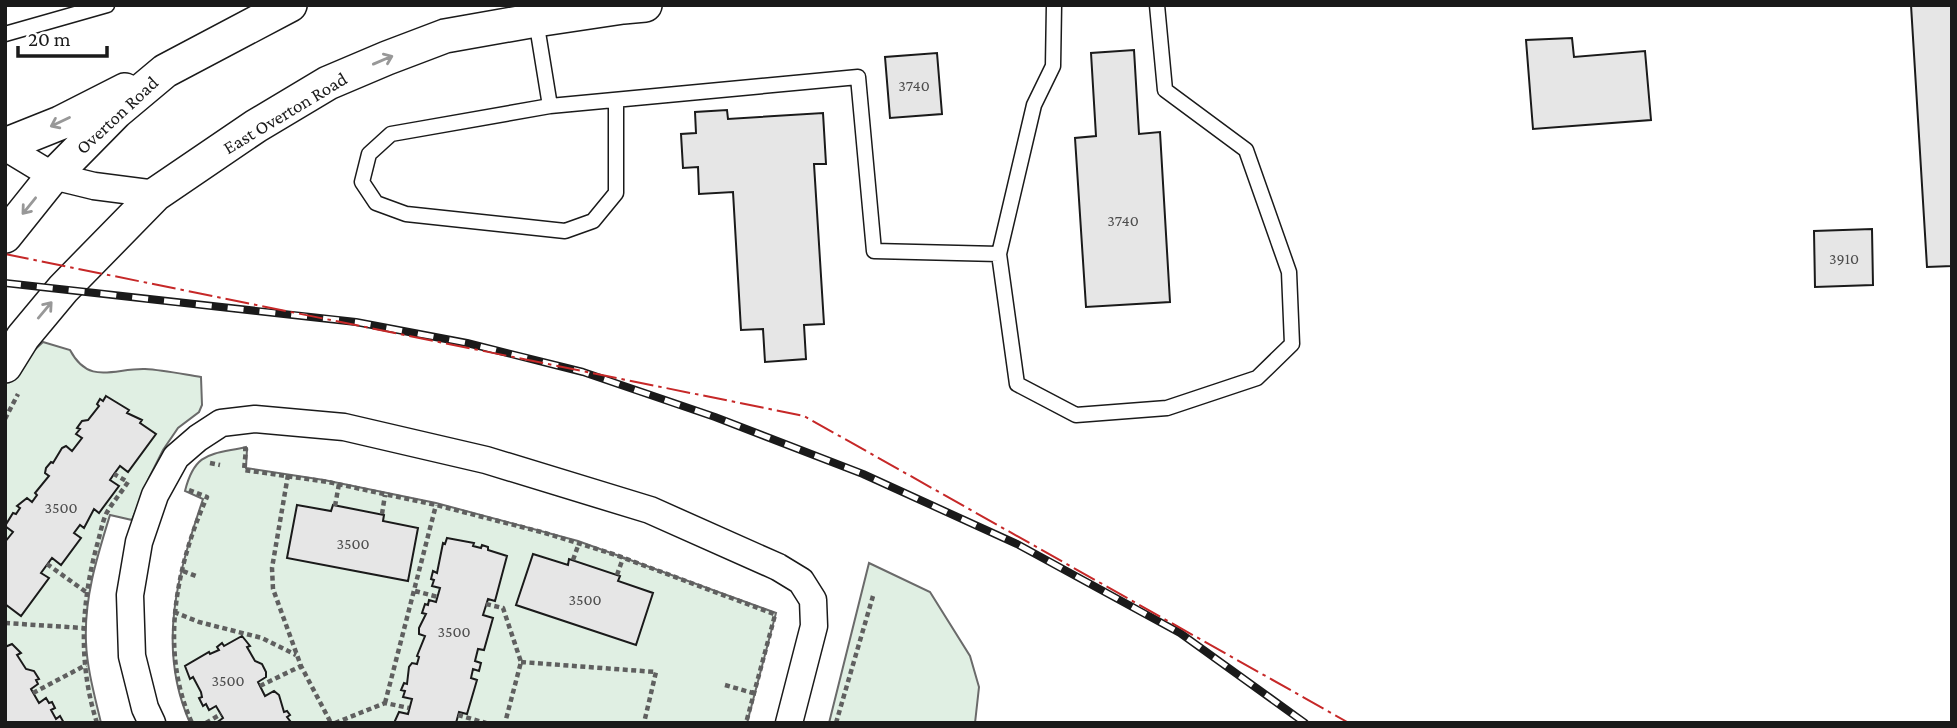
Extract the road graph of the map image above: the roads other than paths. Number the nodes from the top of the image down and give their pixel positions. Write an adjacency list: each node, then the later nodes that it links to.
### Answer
1 (107, 5): 7 (lane)
2 (290, 5): 8 (street, Overton Road)
3 (1054, 5): 15 (lane)
4 (1157, 5): 15 (lane)
5 (630, 6): 6 (street, East Overton Road)
6 (536, 20): 10 (lane); 13 (street, East Overton Road, one-way to 6)
7 (5, 34)
8 (165, 71): 11 (street, one-way to 11); 12 (street, Overton Road)
9 (616, 100): 10 (lane); 10 (lane); 15 (lane)
10 (550, 106)
11 (5, 146): 12 (street)
12 (53, 176): 13 (street); 14 (street, Overton Road, one-way to 14)
13 (156, 194): 16 (street, East Overton Road, one-way to 13)
14 (5, 236)
15 (999, 254)
16 (5, 366)
17 (152, 723): 18 (street)
18 (789, 723)

